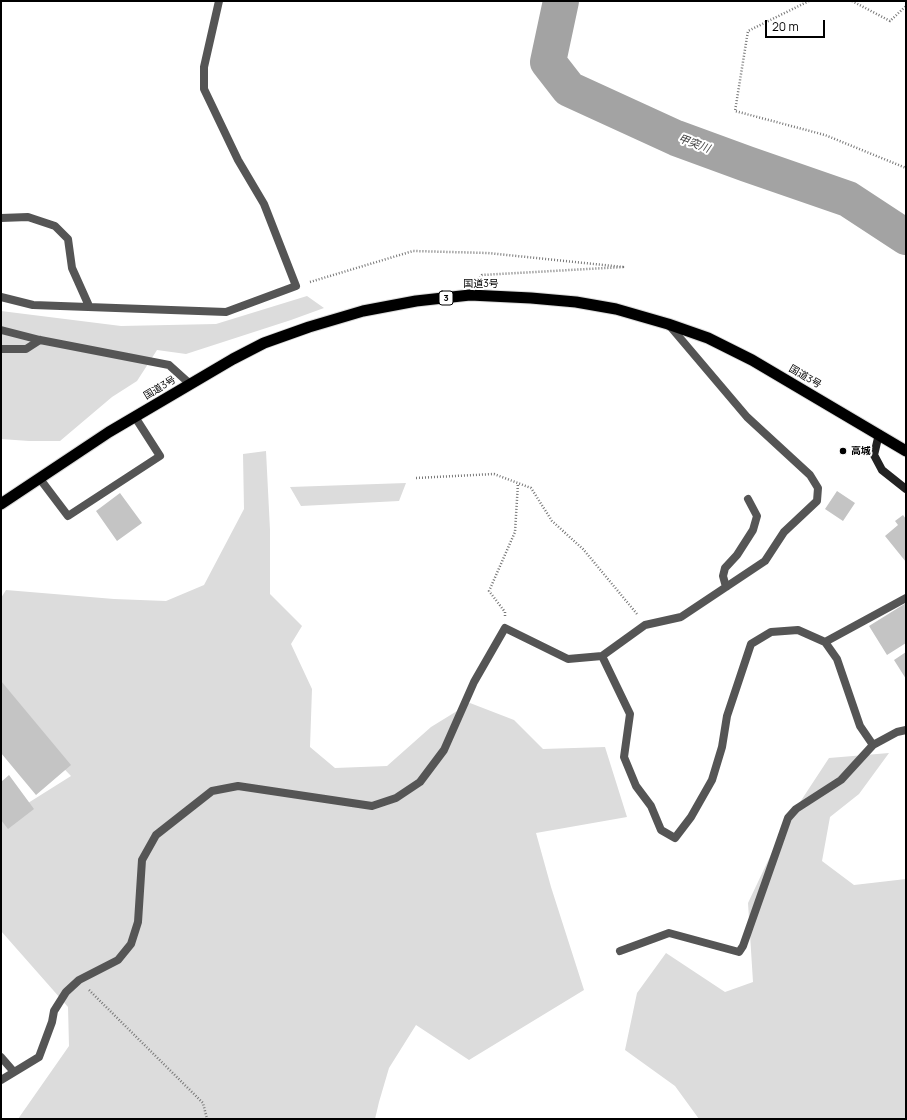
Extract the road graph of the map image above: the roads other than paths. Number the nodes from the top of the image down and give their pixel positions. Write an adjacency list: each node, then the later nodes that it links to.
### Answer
1 (219, 1): 4 (street)
2 (1, 218): 4 (street)
3 (1, 297): 4 (street)
4 (89, 306)
5 (668, 324): 9 (highway, 国道3号 / 3); 11 (highway, 国道3号 / 3); 17 (street)
6 (1, 330): 7 (street)
7 (40, 340): 8 (street); 9 (street)
8 (1, 349)
9 (190, 384): 10 (highway, 国道3号 / 3)
10 (135, 417): 13 (highway, 国道3号 / 3); 13 (street)
11 (879, 434): 12 (highway, 国道3号 / 3); 14 (main road)
12 (906, 451)
13 (40, 478): 16 (highway, 国道3号 / 3)
14 (906, 489)
15 (748, 499): 17 (street)
16 (1, 504)
17 (726, 586): 20 (street)
18 (906, 598): 19 (street)
19 (825, 642): 20 (street); 22 (street)
20 (602, 656): 25 (street)
21 (906, 730): 22 (street)
22 (873, 745): 23 (street)
23 (620, 951)
24 (1, 1056): 25 (street)
25 (14, 1072): 26 (street)
26 (3, 1076)

